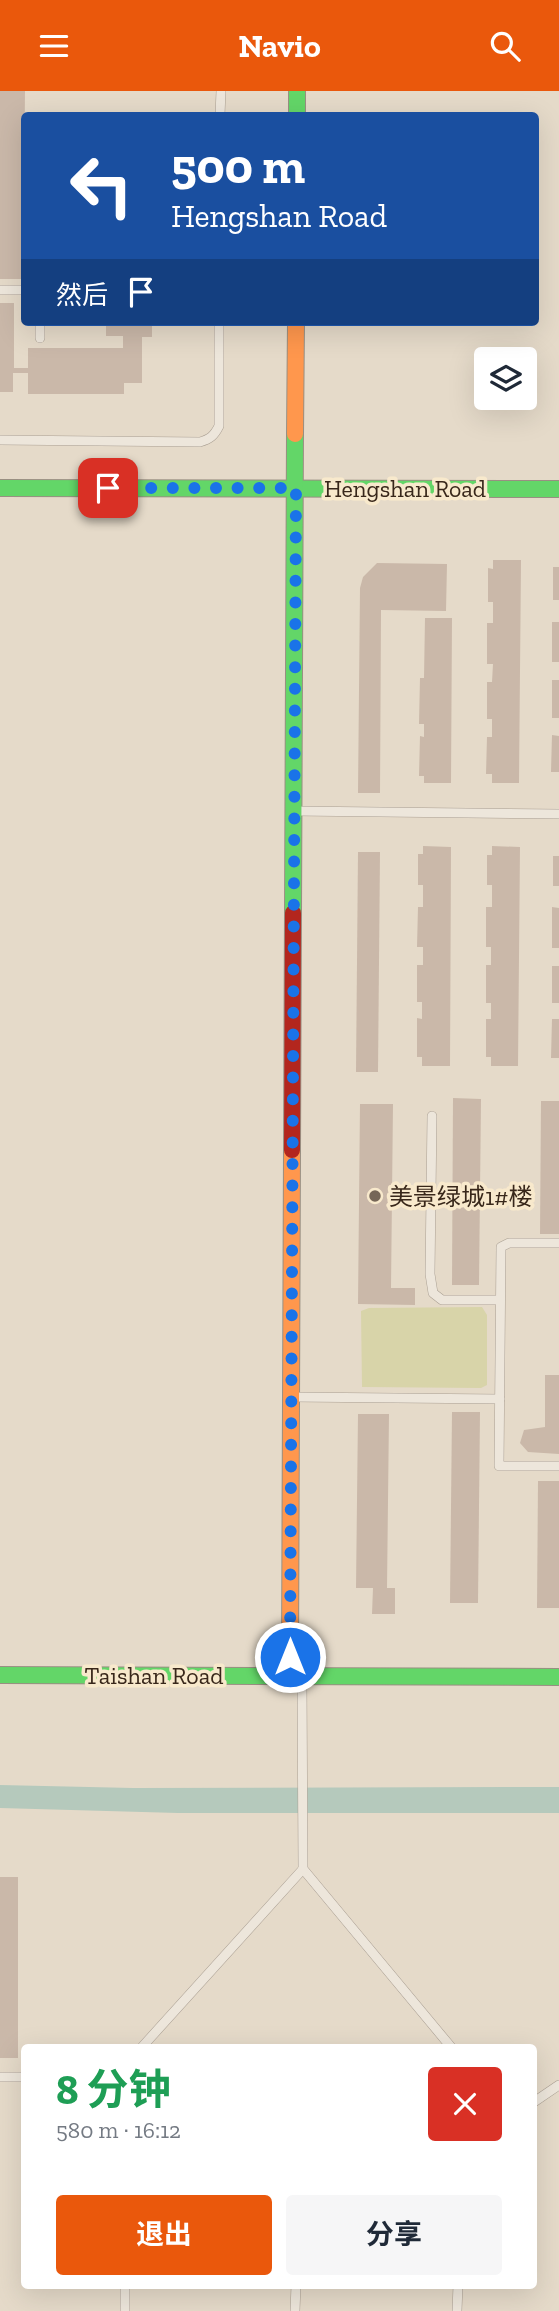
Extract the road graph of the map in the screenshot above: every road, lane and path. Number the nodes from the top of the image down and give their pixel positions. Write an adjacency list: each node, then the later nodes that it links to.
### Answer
1 (220, 91): 3 (lane)
2 (298, 91): 4 (street)
3 (220, 112)
4 (297, 112)
5 (0, 290): 6 (lane)
6 (21, 290)
7 (40, 326): 10 (lane)
8 (219, 326): 11 (lane)
9 (296, 326): 14 (street)
10 (40, 338)
11 (0, 440)
12 (0, 488): 14 (street, Hengshan Road)
13 (559, 489): 14 (street, Hengshan Road)
14 (296, 496): 15 (street, Hengshan Road); 16 (street, Hengshan Road); 17 (street)
15 (0, 503)
16 (559, 504)
17 (294, 811): 18 (lane); 22 (street)
18 (559, 814)
19 (432, 1116): 21 (lane)
20 (559, 1243): 21 (lane)
21 (500, 1300): 23 (lane)
22 (292, 1397): 23 (lane); 25 (street)
23 (499, 1399): 24 (lane)
24 (559, 1466)
25 (290, 1657)
26 (0, 1675): 27 (street, Taishan Road)
27 (302, 1676): 28 (street, Taishan Road); 29 (lane)
28 (559, 1677)
29 (303, 1869): 30 (lane); 31 (lane)
30 (145, 2044)
31 (449, 2044)
32 (0, 2077): 33 (lane)
33 (21, 2077)
34 (559, 2085): 35 (lane)
35 (537, 2100)
36 (125, 2289): 39 (lane)
37 (296, 2289): 40 (lane)
38 (458, 2289): 41 (lane)
39 (125, 2311)
40 (295, 2311)
41 (457, 2311)

